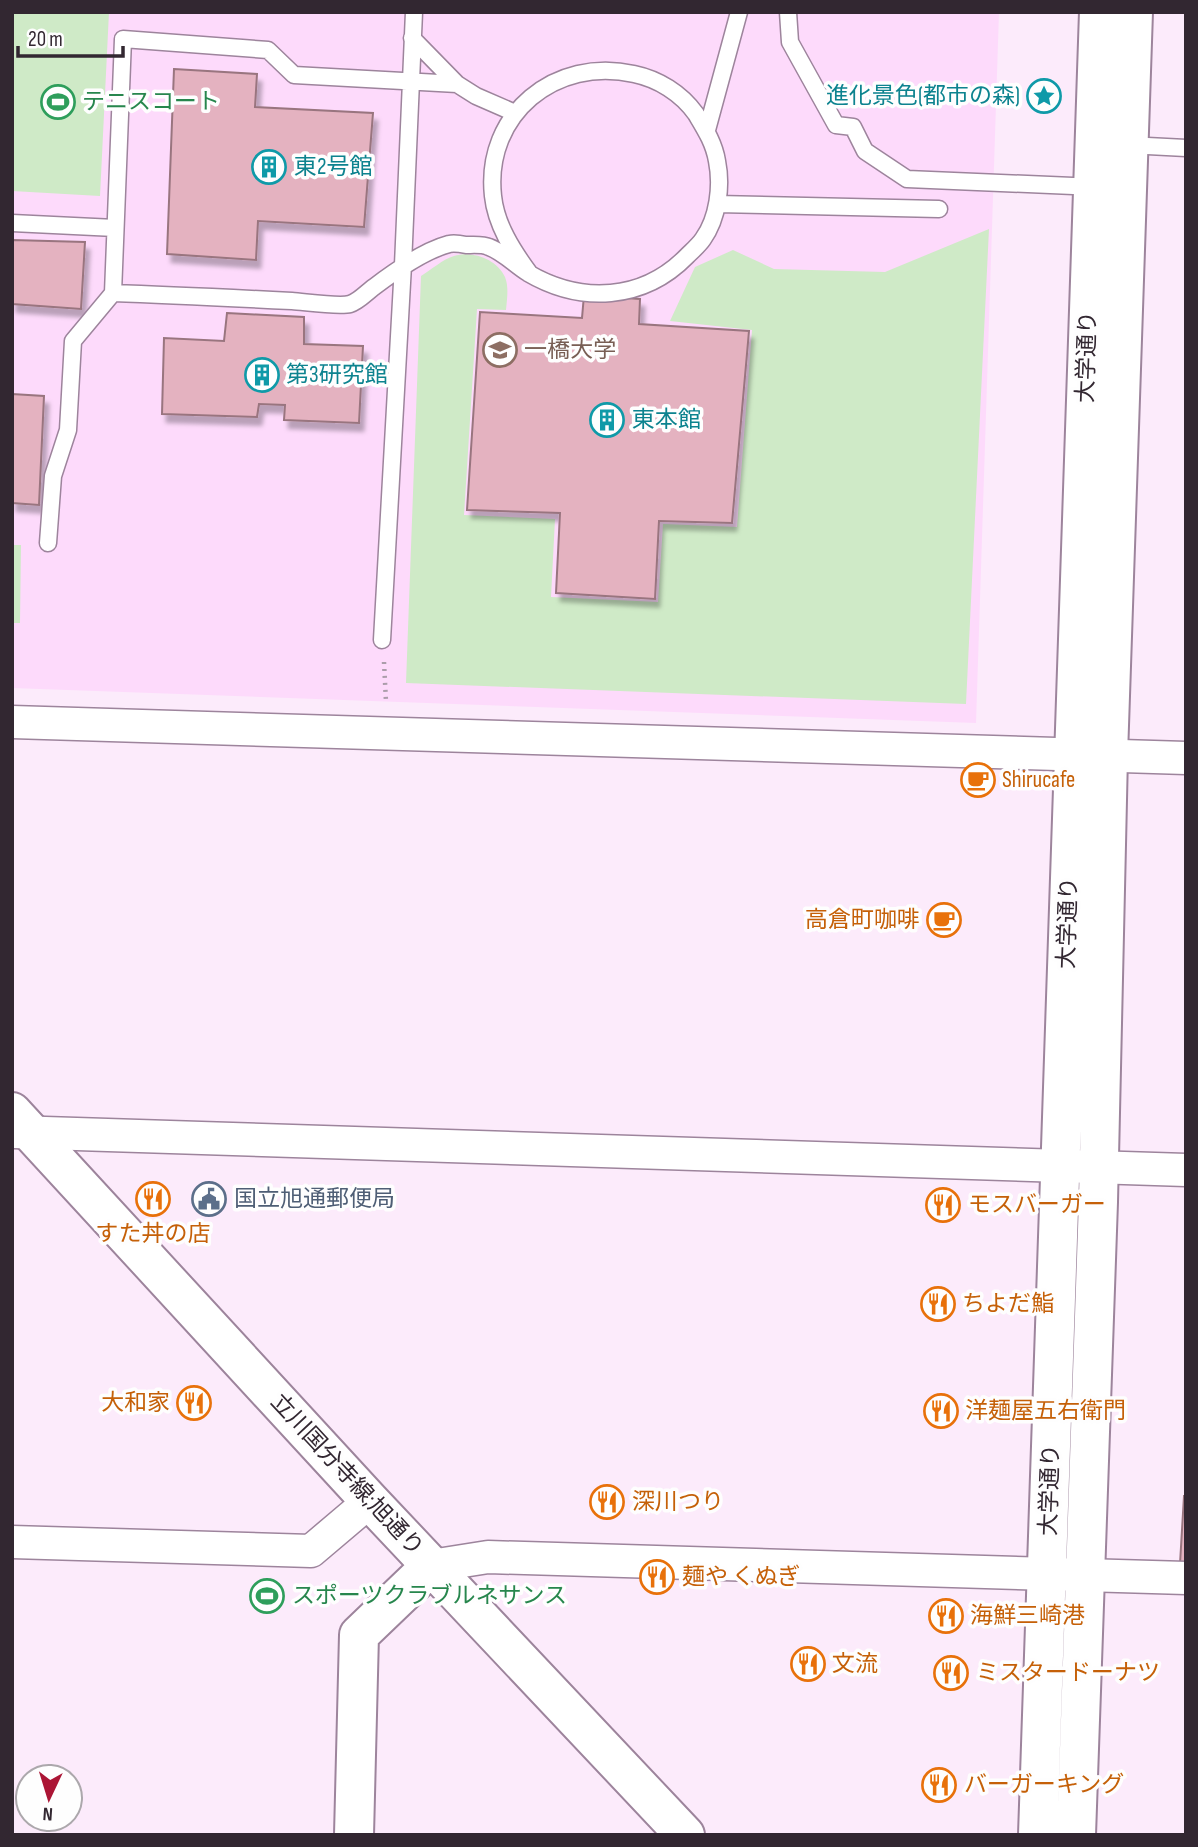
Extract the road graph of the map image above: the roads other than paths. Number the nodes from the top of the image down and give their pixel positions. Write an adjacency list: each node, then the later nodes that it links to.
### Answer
1 (414, 12): 6 (lane)
2 (739, 12): 10 (lane)
3 (788, 12): 13 (lane)
4 (1099, 12): 11 (main road, 大学通り)
5 (1133, 12): 11 (main road, 大学通り)
6 (412, 38): 7 (lane); 8 (lane)
7 (411, 82): 8 (lane); 17 (lane); 18 (lane)
8 (457, 84): 9 (lane)
9 (515, 113): 10 (lane); 19 (lane)
10 (707, 130): 14 (lane)
11 (1111, 144): 12 (lane); 13 (main road, 大学通り)
12 (1186, 148)
13 (1110, 188): 24 (main road, 大学通り)
14 (717, 204): 15 (lane); 19 (lane)
15 (939, 209)
16 (12, 223): 17 (lane)
17 (115, 228): 20 (lane)
18 (403, 265): 19 (lane); 20 (lane); 22 (lane)
19 (530, 274)
20 (113, 293): 21 (lane)
21 (48, 542)
22 (382, 640)
23 (12, 722): 24 (street)
24 (1090, 755): 25 (street); 27 (main road, 大学通り); 28 (main road, 大学通り)
25 (1186, 758)
26 (18, 1125): 27 (street); 30 (main road, 立川国分寺線;旭通り)
27 (1061, 1167): 28 (street); 33 (main road, 大学通り)
28 (1099, 1167): 29 (street); 34 (main road, 大学通り)
29 (1186, 1170)
30 (370, 1502): 31 (street); 32 (main road, 立川国分寺線;旭通り)
31 (12, 1542)
32 (432, 1566): 33 (street); 36 (main road); 37 (main road, 立川国分寺線;旭通り)
33 (1047, 1574): 34 (street); 38 (main road, 大学通り)
34 (1085, 1575): 35 (street); 39 (main road, 大学通り)
35 (1186, 1578)
36 (354, 1835)
37 (685, 1835)
38 (1038, 1835)
39 (1076, 1835)

